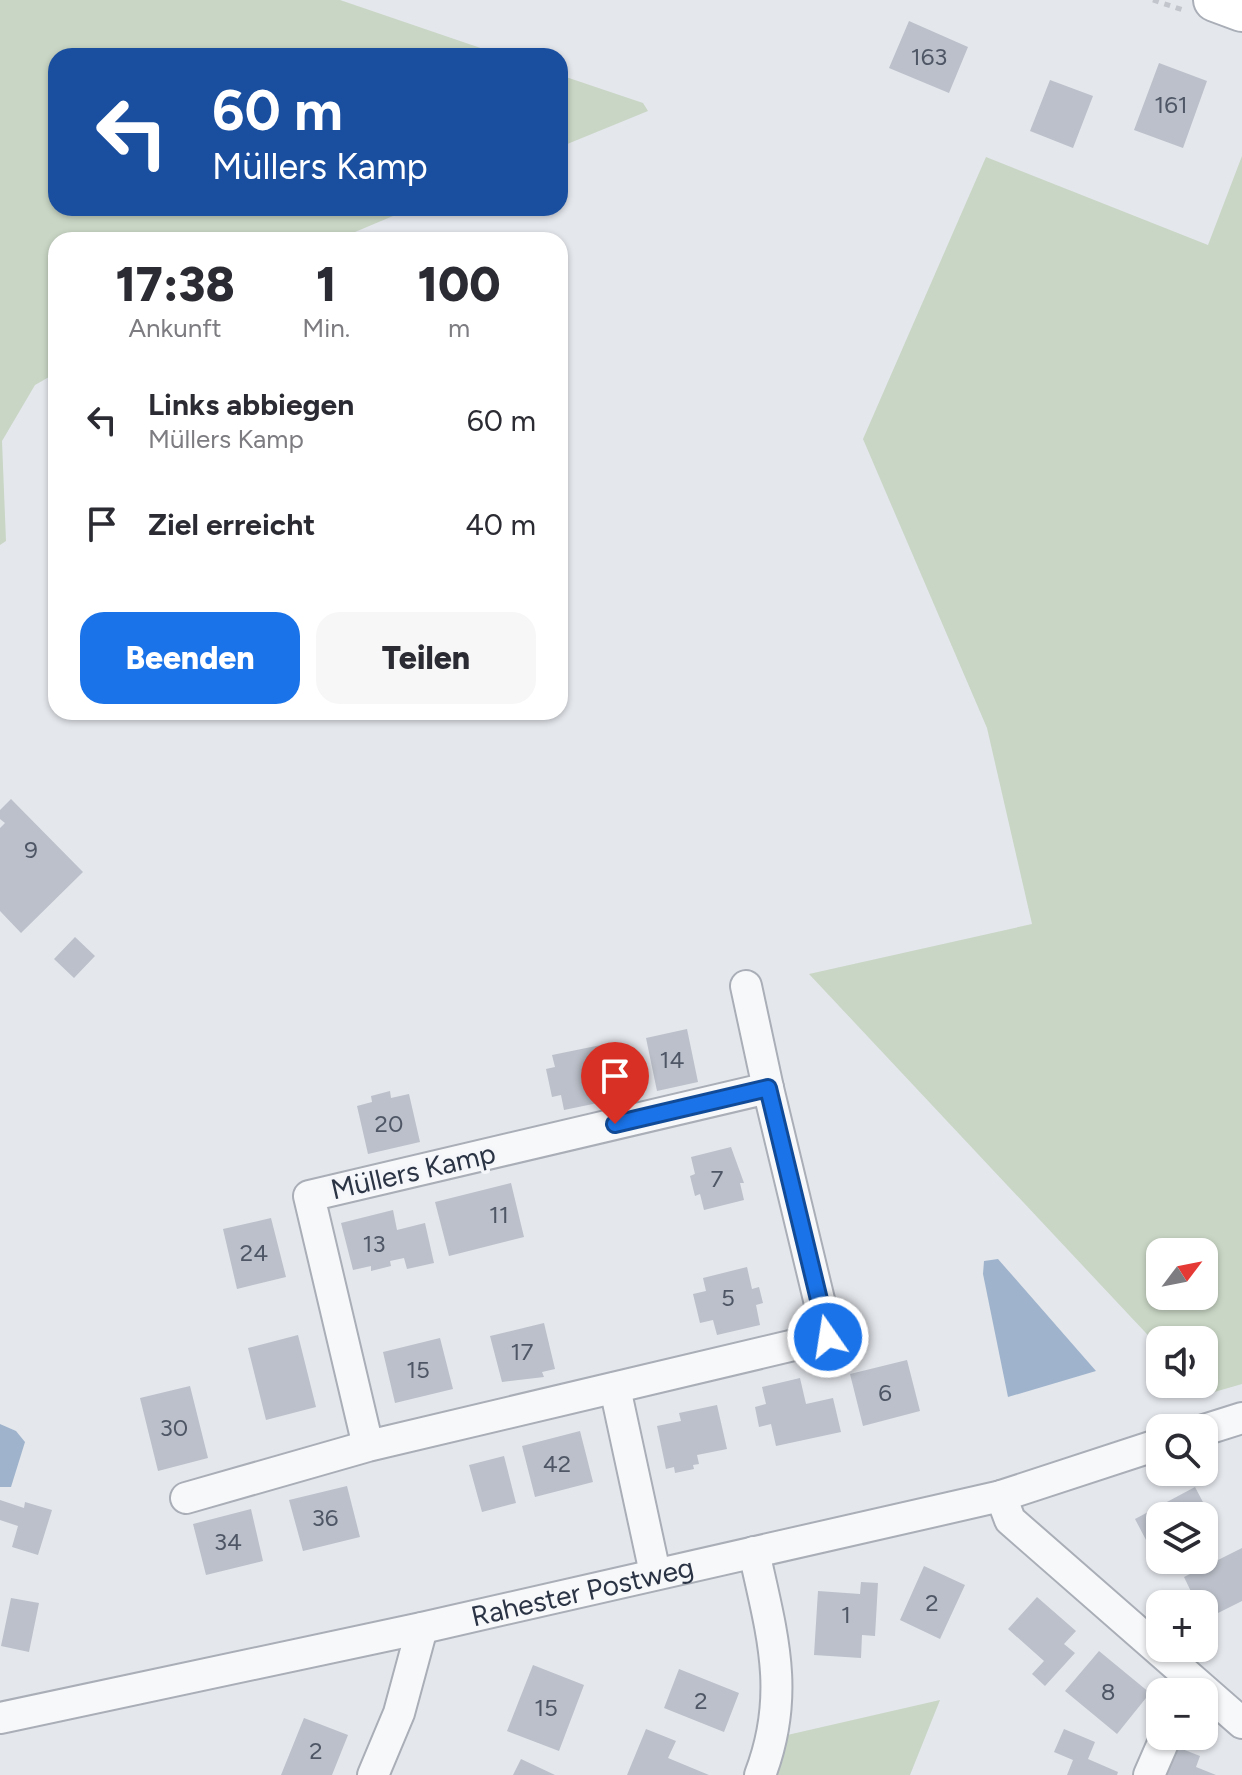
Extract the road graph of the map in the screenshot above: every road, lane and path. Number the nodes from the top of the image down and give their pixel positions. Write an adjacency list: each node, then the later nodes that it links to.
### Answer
1 (1215, 0): 2 (main road)
2 (1242, 10)
3 (746, 986): 4 (street)
4 (768, 1088): 5 (street); 8 (street, Müllers Kamp)
5 (615, 1388): 8 (street); 13 (street)
6 (1242, 1418): 7 (street)
7 (1218, 1426)
8 (368, 1446): 11 (street)
9 (1146, 1449): 10 (street, Rahester Postweg)
10 (1001, 1496): 12 (street, Rahester Postweg); 15 (street)
11 (186, 1498)
12 (754, 1552): 13 (street, Rahester Postweg); 21 (street)
13 (655, 1573): 14 (street, Rahester Postweg)
14 (422, 1628): 17 (street, Rahester Postweg); 20 (street)
15 (1179, 1678)
16 (1218, 1707): 18 (street)
17 (0, 1718)
18 (1242, 1723)
19 (1160, 1750): 22 (street)
20 (373, 1775)
21 (760, 1775)
22 (1149, 1775)

